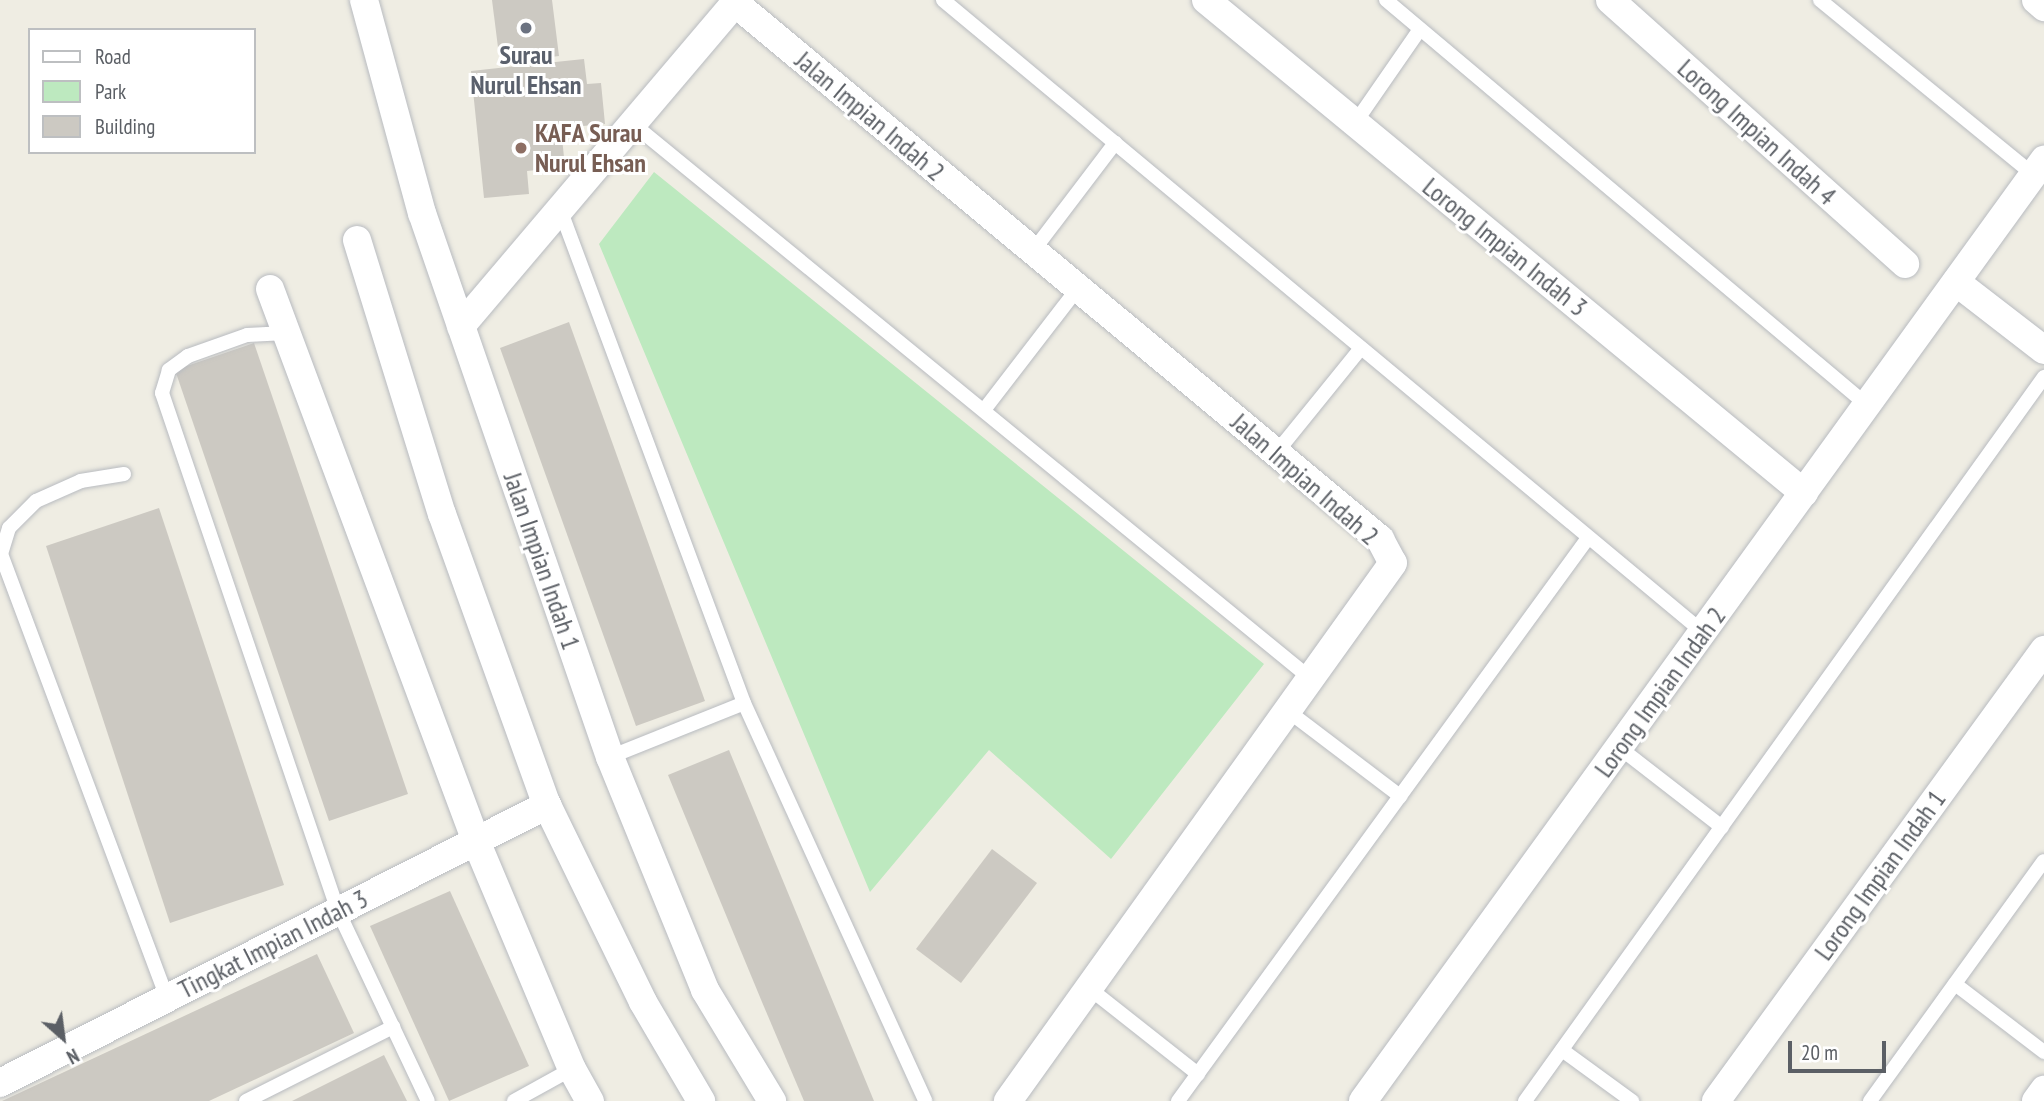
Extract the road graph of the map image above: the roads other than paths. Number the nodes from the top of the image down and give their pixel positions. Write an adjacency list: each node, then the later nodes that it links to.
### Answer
1 (365, 0): 22 (street, Jalan Impian Indah 1)
2 (943, 0): 13 (lane)
3 (1206, 0): 11 (street, Lorong Impian Indah 3)
4 (1386, 0): 10 (lane)
5 (1610, 0): 18 (street, Lorong Impian Indah 4)
6 (1820, 0): 14 (lane)
7 (2036, 0): 9 (street)
8 (736, 2): 12 (street); 17 (street, Jalan Impian Indah 2)
9 (2044, 7)
10 (1420, 29): 11 (lane); 27 (lane)
11 (1355, 123): 31 (street, Lorong Impian Indah 3)
12 (633, 124): 15 (street); 28 (lane)
13 (1115, 143): 17 (lane); 24 (lane)
14 (2039, 168): 19 (street, Lorong Impian Indah 2)
15 (559, 209): 22 (street); 36 (lane)
16 (356, 240): 41 (street)
17 (1033, 251): 20 (street, Jalan Impian Indah 2)
18 (1905, 264)
19 (1956, 282): 25 (street); 27 (street, Lorong Impian Indah 2)
20 (1078, 288): 28 (lane); 29 (street, Jalan Impian Indah 2)
21 (270, 289): 23 (street)
22 (461, 326): 39 (street, Jalan Impian Indah 1)
23 (286, 332): 43 (street); 45 (lane)
24 (1361, 348): 29 (lane); 32 (lane)
25 (2044, 350)
26 (2044, 377): 42 (lane)
27 (1867, 405): 31 (street, Lorong Impian Indah 2)
28 (984, 410): 35 (lane)
29 (1276, 453): 35 (street, Jalan Impian Indah 2)
30 (124, 474): 48 (lane)
31 (1804, 493): 33 (street, Lorong Impian Indah 2)
32 (1588, 538): 33 (lane); 40 (lane)
33 (1703, 632): 38 (street, Lorong Impian Indah 2)
34 (2044, 650): 68 (street, Lorong Impian Indah 1)
35 (1311, 679): 37 (street, Jalan Impian Indah 2)
36 (744, 703): 39 (lane); 62 (lane)
37 (1288, 712): 40 (lane); 47 (street, Jalan Impian Indah 2)
38 (1620, 748): 42 (lane); 65 (street, Lorong Impian Indah 2)
39 (610, 757): 61 (street, Jalan Impian Indah 1)
40 (1400, 796): 53 (lane)
41 (547, 805): 43 (street, Tingkat Impian Indah 3); 60 (street)
42 (1722, 827): 50 (lane)
43 (476, 841): 45 (street, Tingkat Impian Indah 3); 52 (street)
44 (2044, 862): 46 (lane)
45 (338, 911): 48 (street, Tingkat Impian Indah 3); 49 (lane)
46 (1955, 984): 51 (lane); 69 (lane)
47 (1089, 988): 53 (lane); 63 (street, Jalan Impian Indah 2)
48 (167, 999): 54 (street, Tingkat Impian Indah 3)
49 (393, 1027): 56 (lane); 57 (lane)
50 (1562, 1050): 66 (lane); 67 (lane)
51 (2044, 1052)
52 (572, 1069): 58 (lane); 59 (street)
53 (1198, 1074): 64 (lane)
54 (0, 1083)
55 (2044, 1090): 70 (street)
56 (246, 1101)
57 (428, 1101)
58 (514, 1101)
59 (590, 1101)
60 (701, 1101)
61 (772, 1101)
62 (925, 1101)
63 (1007, 1101)
64 (1178, 1101)
65 (1363, 1101)
66 (1525, 1101)
67 (1632, 1101)
68 (1716, 1101)
69 (1870, 1101)
70 (2036, 1101)

